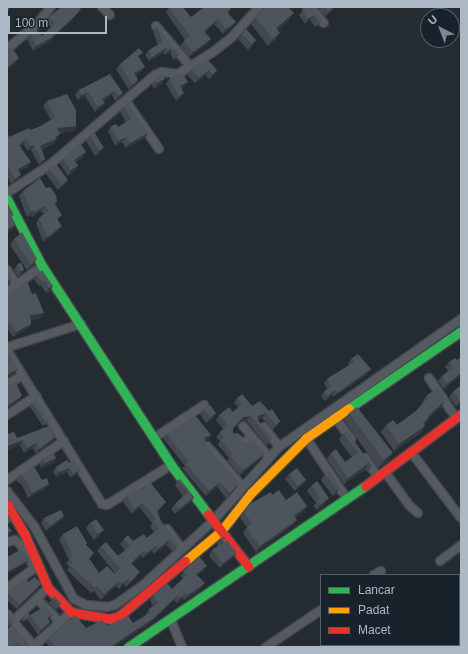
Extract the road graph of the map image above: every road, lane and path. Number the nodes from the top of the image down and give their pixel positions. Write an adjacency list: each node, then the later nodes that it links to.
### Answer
1 (51, 7): 8 (street)
2 (102, 7): 5 (street)
3 (259, 7): 9 (street)
4 (310, 7): 6 (street)
5 (110, 15)
6 (324, 23)
7 (156, 26): 9 (street)
8 (7, 49)
9 (191, 67): 10 (street)
10 (126, 101): 11 (street); 12 (street)
11 (159, 149)
12 (7, 193)
13 (8, 205): 14 (street)
14 (42, 266): 16 (street); 19 (street)
15 (7, 270): 16 (street)
16 (17, 285): 17 (street)
17 (7, 292)
18 (461, 319): 27 (street)
19 (81, 324): 21 (street); 33 (street)
20 (461, 331): 27 (street)
21 (22, 376): 23 (street); 24 (street)
22 (429, 378): 28 (street)
23 (7, 384)
24 (36, 396): 26 (street); 35 (street)
25 (204, 405): 33 (street)
26 (7, 415)
27 (333, 415): 31 (street); 41 (street)
28 (459, 416): 38 (street)
29 (260, 423): 37 (street)
30 (243, 426): 34 (street)
31 (310, 431): 37 (street); 45 (street); 50 (street)
32 (235, 436): 34 (street)
33 (154, 438): 40 (street)
34 (253, 438): 39 (street)
35 (64, 441): 40 (street); 42 (street)
36 (206, 445): 43 (street)
37 (280, 447): 39 (street)
38 (411, 452): 41 (street); 48 (street)
39 (270, 457): 43 (street)
40 (171, 464): 50 (street)
41 (381, 474): 45 (street); 47 (street)
42 (7, 480)
43 (242, 486): 50 (street)
44 (7, 491): 61 (street)
45 (347, 499): 56 (street)
46 (7, 504): 59 (street)
47 (418, 513)
48 (461, 518)
49 (162, 523): 54 (street)
50 (217, 527): 51 (street); 51 (street); 56 (street)
51 (201, 540): 54 (street); 57 (street)
52 (7, 542): 58 (street)
53 (461, 545): 55 (street)
54 (182, 548): 57 (street)
55 (440, 562)
56 (248, 566): 65 (street)
57 (149, 586): 61 (street)
58 (7, 588)
59 (48, 588): 60 (street); 63 (street)
60 (37, 599): 66 (street); 67 (street)
61 (134, 599): 63 (street)
62 (320, 611): 71 (street)
63 (71, 612): 67 (street)
64 (7, 614): 66 (street)
65 (171, 620): 69 (street); 70 (street)
66 (13, 621): 68 (street)
67 (60, 622): 68 (street)
68 (34, 647)
69 (128, 647)
70 (182, 647)
71 (266, 647)

